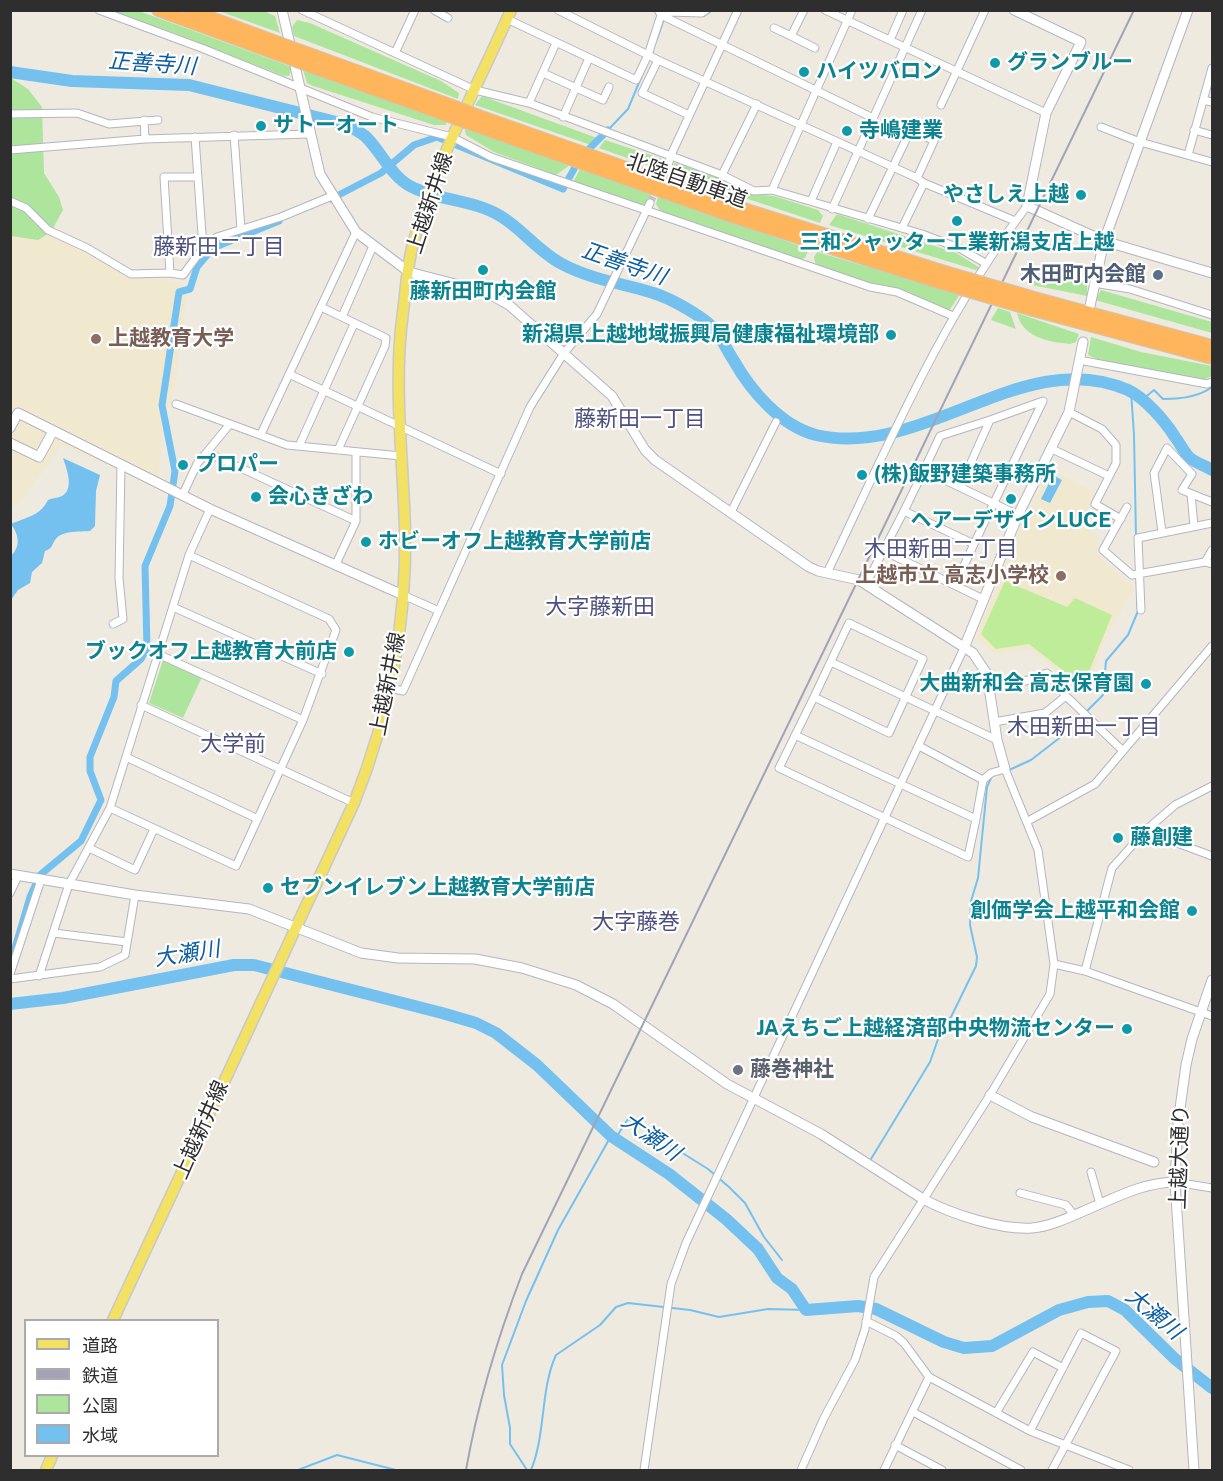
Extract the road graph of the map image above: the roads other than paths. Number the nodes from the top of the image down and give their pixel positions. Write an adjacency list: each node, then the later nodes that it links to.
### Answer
1 (99, 10): 41 (street)
2 (158, 10): 30 (highway, 北陸自動車道)
3 (190, 10): 30 (highway, 北陸自動車道)
4 (282, 10): 41 (street)
5 (302, 10): 31 (street)
6 (415, 10): 31 (street)
7 (434, 10): 21 (street)
8 (558, 10): 32 (street)
9 (706, 10): 19 (street)
10 (738, 10): 27 (street)
11 (804, 10): 24 (street)
12 (825, 10): 22 (street)
13 (852, 10): 22 (street)
14 (903, 10): 25 (street)
15 (922, 10): 28 (street)
16 (985, 10): 37 (street)
17 (1188, 10): 67 (street)
18 (1017, 11): 50 (street)
19 (660, 13): 27 (street); 32 (street)
20 (509, 15): 26 (street); 42 (main road, 上越新井線)
21 (448, 18)
22 (846, 21): 25 (street); 43 (street)
23 (774, 28): 24 (street)
24 (791, 36): 29 (street)
25 (890, 40): 28 (street)
26 (556, 43): 33 (street); 36 (street)
27 (723, 43): 38 (street); 43 (street)
28 (905, 47): 37 (street); 54 (street)
29 (814, 48)
30 (280, 49): 49 (highway, 北陸自動車道, bridge); 49 (highway, 北陸自動車道, bridge)
31 (395, 53): 42 (street)
32 (648, 55): 33 (street); 34 (street)
33 (589, 58): 40 (street)
34 (658, 60): 38 (street); 52 (street)
35 (1212, 68): 44 (street)
36 (543, 73): 40 (street); 46 (street)
37 (956, 73): 48 (street); 50 (street)
38 (706, 80): 47 (street); 52 (street)
39 (609, 87): 40 (street)
40 (576, 88): 53 (street)
41 (299, 89): 60 (street); 64 (street)
42 (475, 90): 46 (street); 64 (main road, 上越新井線)
43 (815, 90): 54 (street); 57 (street)
44 (1203, 100): 45 (street); 59 (street)
45 (1212, 102)
46 (529, 103): 53 (street)
47 (757, 104): 57 (street); 75 (street)
48 (940, 105)
49 (448, 110): 99 (highway, 北陸自動車道, bridge)
50 (1046, 113): 83 (street)
51 (10, 114): 55 (street)
52 (689, 115): 70 (street)
53 (563, 117): 70 (street)
54 (873, 118): 69 (street)
55 (144, 120): 56 (street); 65 (street)
56 (158, 120)
57 (800, 126): 66 (street); 79 (street)
58 (1101, 127): 67 (street)
59 (1194, 130): 62 (street); 71 (street)
60 (309, 134): 61 (street); 80 (street)
61 (234, 135): 63 (street); 89 (street)
62 (1212, 135)
63 (195, 137): 65 (street); 76 (street)
64 (452, 137): 84 (street); 95 (main road, 上越新井線)
65 (145, 139): 68 (street)
66 (837, 142): 69 (street); 82 (street)
67 (1140, 142): 71 (street); 91 (street)
68 (10, 150)
69 (856, 152): 73 (street); 85 (street)
70 (671, 155): 74 (street); 75 (street)
71 (1188, 155): 72 (street)
72 (1212, 162)
73 (892, 167): 77 (street); 77 (street); 86 (street)
74 (667, 169)
75 (722, 175): 79 (street)
76 (198, 177): 93 (street); 96 (street)
77 (917, 177): 78 (street)
78 (924, 183): 87 (street); 88 (street)
79 (772, 190): 82 (street)
80 (332, 196): 89 (street); 90 (street)
81 (10, 201): 96 (street)
82 (811, 201): 85 (street)
83 (1027, 206): 87 (street); 91 (street)
84 (648, 207): 103 (street); 108 (street)
85 (832, 209): 86 (street)
86 (868, 219): 88 (street)
87 (1015, 221): 94 (street)
88 (902, 228): 94 (street)
89 (241, 229): 93 (street)
90 (356, 232): 92 (street); 101 (street)
91 (1104, 241): 97 (street); 98 (street)
92 (373, 246): 95 (street); 104 (street)
93 (203, 248): 96 (street)
94 (985, 263): 103 (street)
95 (409, 272): 108 (street); 120 (main road, 上越新井線)
96 (170, 273)
97 (1212, 273)
98 (1094, 283): 100 (street); 102 (street)
99 (1035, 304): 107 (highway, 北陸自動車道); 109 (highway, 北陸自動車道)
100 (1090, 306)
101 (321, 307): 104 (street); 111 (street)
102 (1212, 315)
103 (953, 316): 156 (street)
104 (342, 317): 105 (street)
105 (354, 324): 113 (street); 115 (street)
106 (1083, 342): 110 (street)
107 (1212, 346)
108 (564, 353): 133 (street); 143 (street)
109 (1212, 358)
110 (1078, 365): 112 (street); 116 (street)
111 (289, 374): 113 (street); 123 (street)
112 (1212, 382)
113 (322, 390): 115 (street); 125 (street)
114 (176, 404): 119 (street)
115 (357, 406): 120 (street); 127 (street)
116 (1068, 412): 126 (street); 134 (street)
117 (990, 420): 132 (street); 135 (street); 139 (street)
118 (776, 422): 143 (street)
119 (230, 424): 123 (street); 128 (street)
120 (399, 426): 130 (main road, 上越新井線); 133 (street)
121 (10, 428): 122 (street)
122 (52, 431): 124 (street); 131 (street)
123 (261, 434): 125 (street)
124 (10, 443)
125 (299, 446): 127 (street)
126 (1052, 449): 134 (street); 144 (street)
127 (338, 450): 129 (street)
128 (208, 453): 136 (street); 146 (street)
129 (356, 453): 130 (street); 146 (street)
130 (401, 456): 160 (main road, 上越新井線)
131 (121, 465): 136 (street); 165 (street)
132 (924, 470): 135 (street); 142 (street)
133 (501, 474): 164 (street)
134 (1109, 476): 145 (street)
135 (960, 487): 139 (street)
136 (183, 494): 141 (street)
137 (1191, 494): 138 (street); 148 (street); 149 (street)
138 (1212, 502)
139 (994, 504): 144 (street); 150 (street)
140 (1128, 507): 145 (street)
141 (210, 509): 153 (street); 155 (street)
142 (904, 511): 150 (street); 152 (street)
143 (731, 512): 156 (street)
144 (1018, 515): 161 (street)
145 (1120, 519): 157 (street)
146 (356, 521): 155 (street)
147 (1212, 524): 148 (street)
148 (1194, 526): 149 (street)
149 (1162, 532): 157 (street)
150 (974, 544): 159 (street)
151 (1212, 550): 154 (street)
152 (884, 551): 158 (street); 159 (street)
153 (189, 555): 162 (street); 170 (street)
154 (1209, 563): 157 (street)
155 (336, 564): 160 (street)
156 (827, 573): 158 (street)
157 (1141, 575): 163 (street)
158 (866, 584): 167 (street)
159 (955, 585): 161 (street)
160 (403, 595): 164 (street); 172 (main road, 上越新井線)
161 (983, 599): 167 (street)
162 (173, 606): 168 (street); 170 (street)
163 (1141, 610)
164 (439, 611): 172 (street)
165 (113, 624)
166 (1212, 646): 183 (street)
167 (964, 648): 171 (street); 177 (street)
168 (158, 654): 176 (street); 178 (street)
169 (831, 662): 174 (street); 175 (street); 175 (street)
170 (322, 674): 178 (street)
171 (989, 687): 173 (street); 179 (street)
172 (390, 688): 190 (main road, 上越新井線)
173 (1066, 696): 179 (street); 183 (street)
174 (814, 697): 175 (street); 180 (street)
175 (906, 697): 177 (street)
176 (141, 705): 184 (street); 185 (street)
177 (935, 711): 181 (street); 182 (street)
178 (303, 720): 185 (street)
179 (994, 722): 181 (street)
180 (795, 735): 188 (street); 192 (street)
181 (997, 740): 186 (street)
182 (919, 746): 187 (street); 188 (street)
183 (1123, 752): 195 (street)
184 (126, 757): 191 (street); 193 (street)
185 (281, 770): 190 (street); 193 (street)
186 (1006, 772): 187 (street); 195 (street)
187 (983, 780): 194 (street)
188 (901, 785): 192 (street); 194 (street)
189 (1212, 786): 197 (street)
190 (354, 803): 205 (main road, 上越新井線)
191 (110, 808): 196 (street); 198 (street)
192 (885, 818): 194 (street); 216 (street)
193 (258, 819): 196 (street)
194 (976, 819)
195 (1028, 821): 208 (street)
196 (154, 829): 198 (street)
197 (1145, 831): 199 (street); 209 (street)
198 (89, 848): 202 (street)
199 (1212, 856)
200 (14, 875): 201 (street); 203 (street)
201 (41, 880): 202 (street); 210 (street)
202 (69, 884): 204 (street); 206 (street)
203 (10, 893)
204 (135, 895): 205 (street); 207 (street)
205 (293, 928): 216 (street); 226 (main road, 上越新井線)
206 (54, 933): 207 (street); 211 (street)
207 (127, 942): 211 (street)
208 (1054, 964): 209 (street); 215 (street)
209 (1085, 970): 213 (street)
210 (10, 976): 211 (street)
211 (39, 976)
212 (1212, 980): 213 (street, 上越大通り)
213 (1201, 1012): 214 (street); 219 (street, 上越大通り)
214 (1212, 1016)
215 (990, 1095): 217 (street); 222 (street)
216 (753, 1098): 222 (street); 234 (street)
217 (1154, 1162)
218 (1091, 1172): 223 (street)
219 (1175, 1182): 220 (street); 223 (street); 241 (street, 上越大通り)
220 (1212, 1188)
221 (1020, 1193): 224 (street)
222 (923, 1199): 224 (street); 225 (street)
223 (1100, 1204): 224 (street)
224 (1074, 1215)
225 (866, 1318): 228 (street); 235 (street)
226 (113, 1319)
227 (1063, 1368): 230 (street); 231 (street); 232 (street)
228 (929, 1377): 229 (street); 230 (street)
229 (913, 1412): 233 (street); 238 (street)
230 (996, 1413): 231 (street)
231 (1030, 1431): 232 (street)
232 (1064, 1444): 239 (street); 240 (street)
233 (895, 1445): 236 (street); 237 (street)
234 (644, 1470)
235 (801, 1470)
236 (884, 1470)
237 (942, 1470)
238 (1021, 1470)
239 (1052, 1470)
240 (1129, 1470)
241 (1194, 1470)

